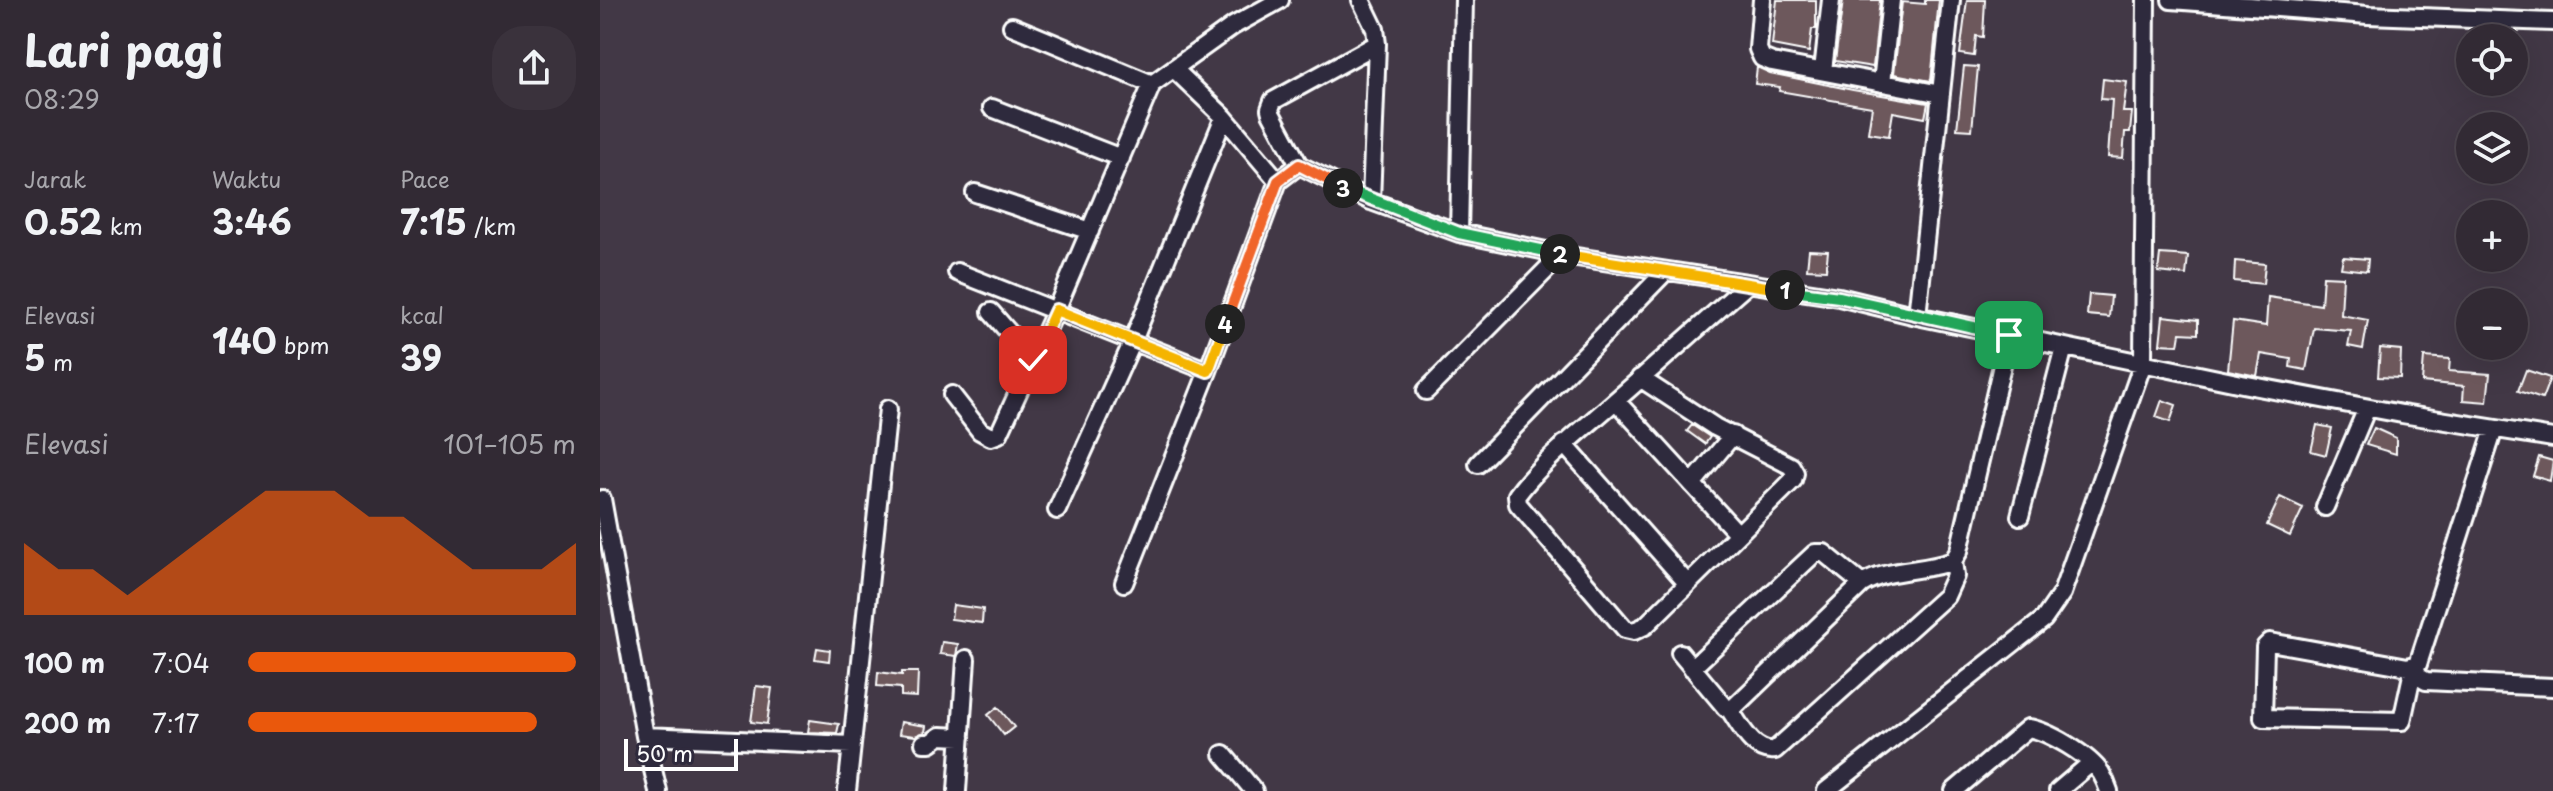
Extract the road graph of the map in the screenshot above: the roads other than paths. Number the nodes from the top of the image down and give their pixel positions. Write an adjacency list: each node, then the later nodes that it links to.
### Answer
1 (1280, 0): 13 (street)
2 (1361, 0): 12 (street)
3 (1464, 0): 26 (street)
4 (1762, 0): 14 (street)
5 (1831, 0): 14 (street)
6 (1891, 0): 15 (street)
7 (1951, 0): 17 (street)
8 (2146, 0): 38 (street)
9 (2171, 0): 10 (street)
10 (2553, 22)
11 (1012, 26): 16 (street)
12 (1377, 44): 21 (street); 24 (street)
13 (1174, 69): 16 (street); 19 (street)
14 (1823, 71): 15 (street)
15 (1882, 83): 17 (street)
16 (1152, 84): 20 (street)
17 (1941, 94): 33 (street)
18 (992, 108): 20 (street)
19 (1224, 117): 22 (street); 35 (street)
20 (1121, 158): 25 (street)
21 (1299, 165): 22 (street); 24 (street)
22 (1278, 181): 39 (street)
23 (975, 193): 25 (street)
24 (1371, 201): 26 (street)
25 (1090, 231): 31 (street)
26 (1459, 233): 27 (street)
27 (1562, 254): 29 (street); 41 (street)
28 (957, 272): 31 (street)
29 (1665, 272): 30 (street); 50 (street)
30 (1748, 284): 33 (street); 40 (street)
31 (1056, 310): 35 (street); 37 (street)
32 (991, 312): 37 (street)
33 (1917, 316): 34 (street)
34 (2009, 335): 36 (street); 57 (street)
35 (1133, 341): 39 (street); 54 (street)
36 (2064, 347): 38 (street); 55 (street)
37 (1033, 360): 42 (street)
38 (2143, 363): 44 (street); 77 (street)
39 (1208, 371): 58 (street)
40 (1640, 378): 43 (street); 47 (street)
41 (1426, 391)
42 (952, 395)
43 (1616, 401): 49 (street); 51 (street)
44 (2367, 408): 46 (street); 53 (street)
45 (888, 409): 70 (street)
46 (2494, 429): 48 (street); 63 (street)
47 (1733, 435): 51 (street); 56 (street)
48 (2553, 438)
49 (1564, 444): 59 (street); 59 (street)
50 (1478, 464)
51 (1692, 484): 56 (street)
52 (602, 499): 67 (street)
53 (2325, 507)
54 (1057, 510)
55 (2020, 516)
56 (1738, 534): 59 (street)
57 (1953, 561): 60 (street); 66 (street)
58 (1124, 583)
59 (1687, 583)
60 (1862, 584): 64 (street); 66 (street)
61 (1680, 653): 64 (street)
62 (966, 659): 68 (street)
63 (2414, 666): 63 (street); 65 (street)
64 (1692, 668): 66 (street)
65 (2553, 687)
66 (1729, 709)
67 (645, 736): 70 (street); 73 (street)
68 (961, 737): 69 (street); 75 (street)
69 (924, 743)
70 (851, 745): 74 (street)
71 (1223, 754): 76 (street)
72 (2091, 763): 78 (street); 79 (street); 80 (street)
73 (658, 791)
74 (847, 791)
75 (957, 791)
76 (1254, 791)
77 (1826, 791)
78 (1954, 791)
79 (2058, 791)
80 (2109, 791)

